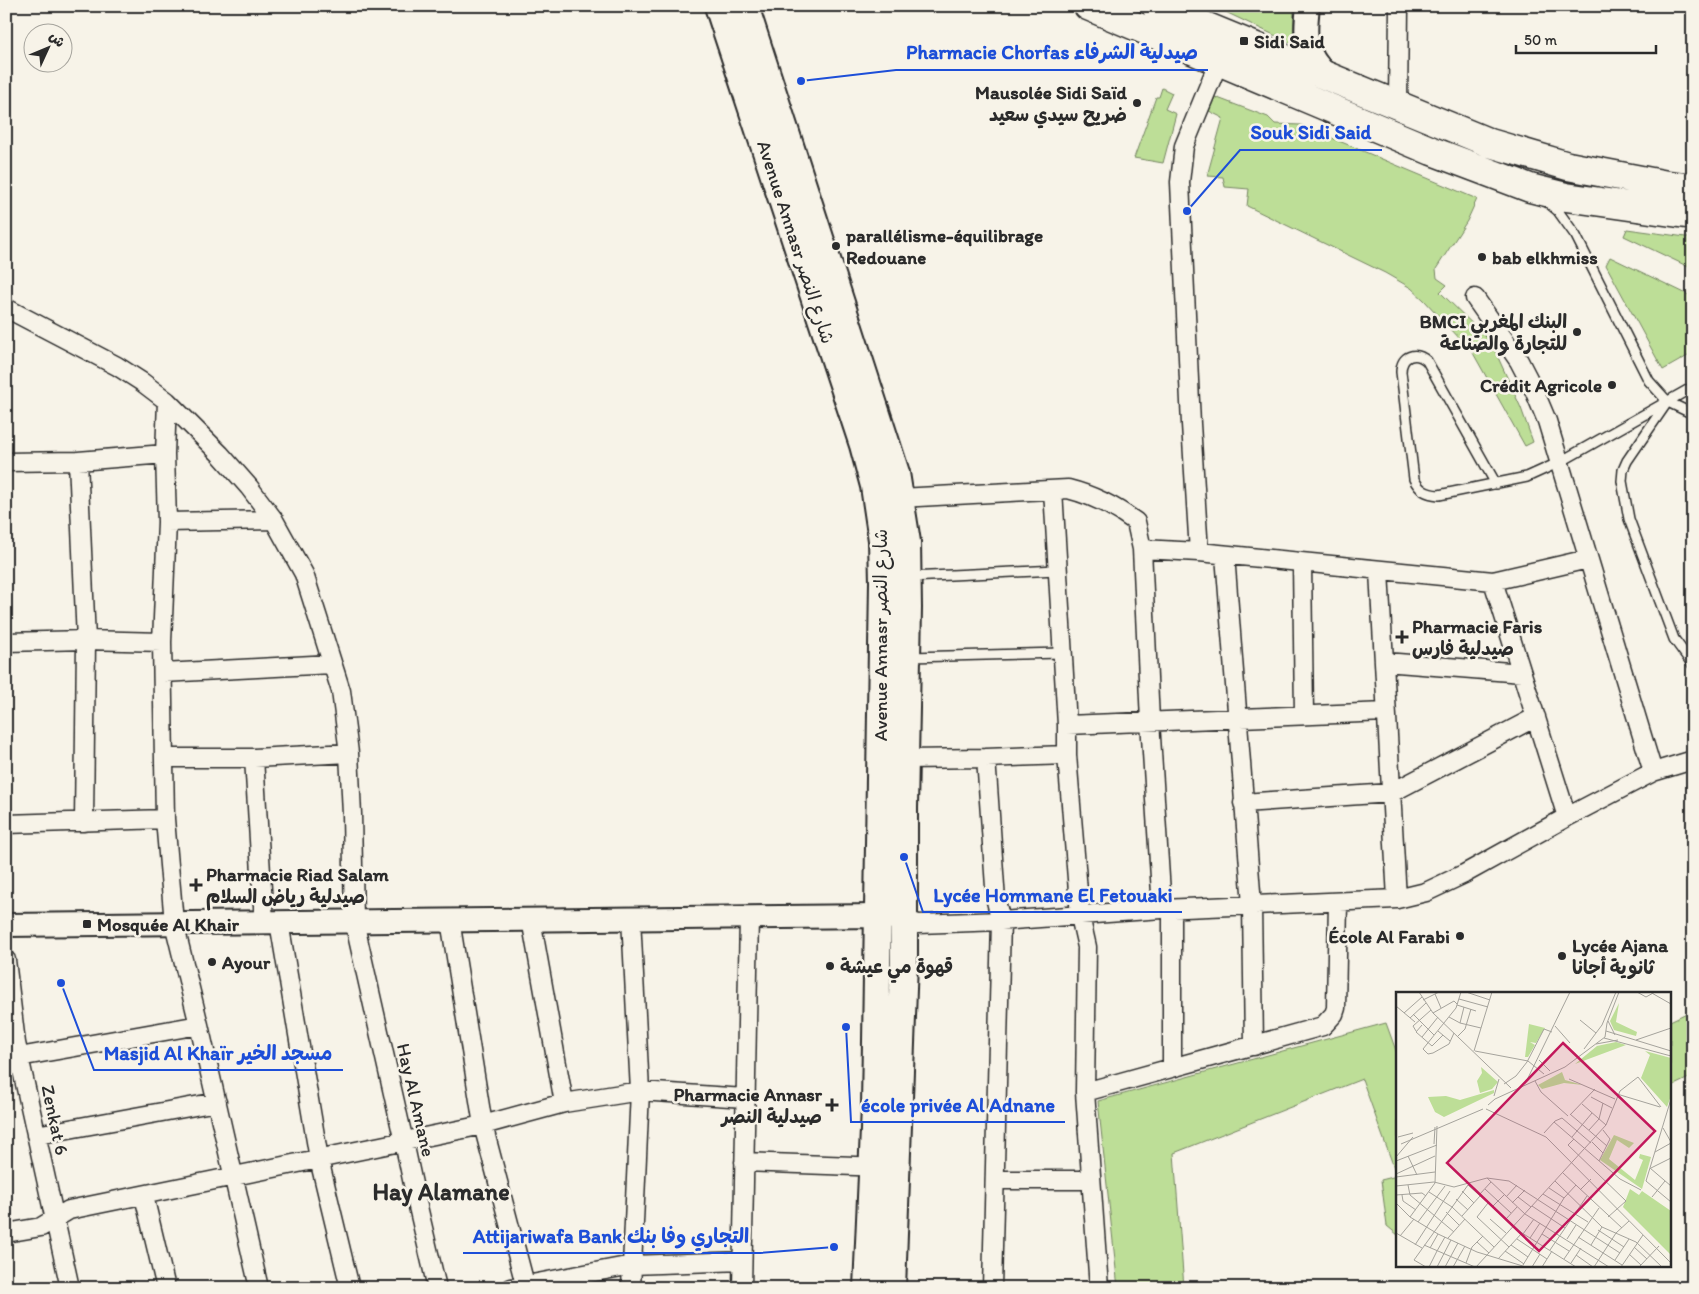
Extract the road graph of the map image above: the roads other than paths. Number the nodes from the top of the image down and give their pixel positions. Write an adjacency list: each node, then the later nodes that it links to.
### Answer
1 (718, 6): 73 (main road, Avenue Annasr شارع النصر)
2 (745, 6): 25 (main road, Avenue Annasr شارع النصر)
3 (1088, 6): 7 (main road)
4 (1156, 6): 8 (main road)
5 (1308, 6): 8 (street)
6 (1398, 6): 9 (street)
7 (1219, 61): 10 (main road); 29 (street)
8 (1328, 77): 9 (main road)
9 (1398, 105): 11 (main road)
10 (1530, 188): 12 (main road); 17 (lane)
11 (1693, 188)
12 (1693, 216)
13 (1475, 298): 22 (street)
14 (6, 308): 16 (street, Hay Al Amane)
15 (1693, 386): 17 (lane)
16 (167, 401): 19 (street); 26 (street, Hay Al Amane)
17 (1668, 402): 18 (lane); 22 (lane); 44 (lane)
18 (1693, 414)
19 (165, 454): 20 (street); 27 (street)
20 (78, 460): 21 (street); 37 (street)
21 (6, 462)
22 (1560, 462): 23 (lane); 31 (street)
23 (1496, 484): 23 (lane)
24 (1053, 490): 25 (street); 28 (street); 33 (street)
25 (900, 498): 35 (main road, Avenue Annasr شارع النصر)
26 (274, 520): 27 (street); 43 (street, Hay Al Amane)
27 (167, 522): 39 (street)
28 (1142, 549): 29 (street); 51 (street)
29 (1199, 552): 30 (street)
30 (1225, 555): 32 (street); 50 (street)
31 (1588, 559): 36 (street); 60 (street)
32 (1302, 563): 34 (street); 48 (street)
33 (1058, 570): 35 (lane); 40 (street)
34 (1379, 571): 36 (street); 42 (street)
35 (907, 578): 41 (main road, Avenue Annasr شارع النصر)
36 (1493, 581): 46 (street)
37 (86, 640): 38 (street); 39 (street); 65 (street)
38 (6, 642)
39 (162, 642): 45 (street)
40 (1062, 653): 41 (lane); 52 (street)
41 (908, 658): 58 (main road, Avenue Annasr شارع النصر)
42 (1385, 662): 46 (street); 47 (street)
43 (331, 664): 45 (street); 53 (street, Hay Al Amane)
44 (1693, 665)
45 (163, 673): 55 (street)
46 (1522, 673): 49 (street)
47 (1386, 712): 48 (street); 61 (street)
48 (1304, 715): 50 (street)
49 (1536, 717): 61 (street); 63 (street)
50 (1236, 718): 51 (street); 62 (street)
51 (1150, 721): 52 (street); 70 (street)
52 (1067, 725): 54 (street)
53 (349, 753): 56 (street); 77 (street, Hay Al Amane)
54 (1067, 755): 57 (street); 71 (street)
55 (164, 758): 56 (street); 64 (street)
56 (254, 758): 79 (street)
57 (986, 758): 58 (street); 78 (street)
58 (905, 759): 73 (main road, Avenue Annasr شارع النصر)
59 (1693, 760): 60 (street)
60 (1653, 772): 63 (street)
61 (1390, 793): 62 (street); 67 (street)
62 (1243, 803): 69 (street)
63 (1566, 817): 67 (street)
64 (165, 819): 65 (street); 80 (street)
65 (84, 822): 66 (street)
66 (6, 824)
67 (1397, 898): 68 (street)
68 (1338, 902): 69 (street); 84 (street)
69 (1252, 905): 70 (street); 84 (street)
70 (1167, 909): 71 (street); 86 (street)
71 (1080, 916): 78 (street); 88 (street)
72 (749, 917): 73 (street); 74 (street); 89 (street)
73 (891, 917): 78 (street); 97 (main road, Avenue Annasr شارع النصر)
74 (630, 918): 75 (street); 87 (street)
75 (531, 919): 76 (street); 91 (street)
76 (450, 920): 77 (street); 92 (street)
77 (354, 921): 79 (street); 94 (street, Hay Al Amane)
78 (1001, 921): 99 (street)
79 (272, 922): 80 (street); 95 (street)
80 (174, 923): 81 (street); 83 (street)
81 (6, 925)
82 (6, 960): 85 (street, Zenkat 6)
83 (199, 1024): 85 (street); 90 (street)
84 (1254, 1046): 86 (street)
85 (14, 1048): 93 (street, Zenkat 6)
86 (1172, 1068): 88 (street)
87 (640, 1091): 89 (street); 91 (street); 105 (street)
88 (1085, 1092): 100 (street)
89 (745, 1098): 96 (street)
90 (217, 1102): 93 (street); 98 (street)
91 (564, 1103): 92 (street)
92 (483, 1125): 94 (street); 106 (street)
93 (36, 1135): 102 (street, Zenkat 6)
94 (404, 1142): 95 (street); 111 (street, Hay Al Amane)
95 (319, 1159): 98 (street); 110 (street)
96 (744, 1162): 97 (street); 104 (street)
97 (885, 1167): 114 (main road, Avenue Annasr شارع النصر); 115 (main road, Avenue Annasr شارع النصر)
98 (233, 1178): 101 (street); 109 (street)
99 (995, 1180): 100 (street); 116 (street)
100 (1091, 1180): 117 (street)
101 (144, 1196): 102 (street); 108 (street)
102 (54, 1219): 103 (street); 107 (street, Zenkat 6)
103 (6, 1233)
104 (742, 1261): 105 (street); 113 (street)
105 (632, 1265): 106 (street); 112 (street)
106 (521, 1287)
107 (70, 1288)
108 (166, 1288)
109 (259, 1288)
110 (350, 1288)
111 (437, 1288)
112 (631, 1288)
113 (742, 1288)
114 (867, 1288)
115 (892, 1288)
116 (992, 1288)
117 (1099, 1288)

